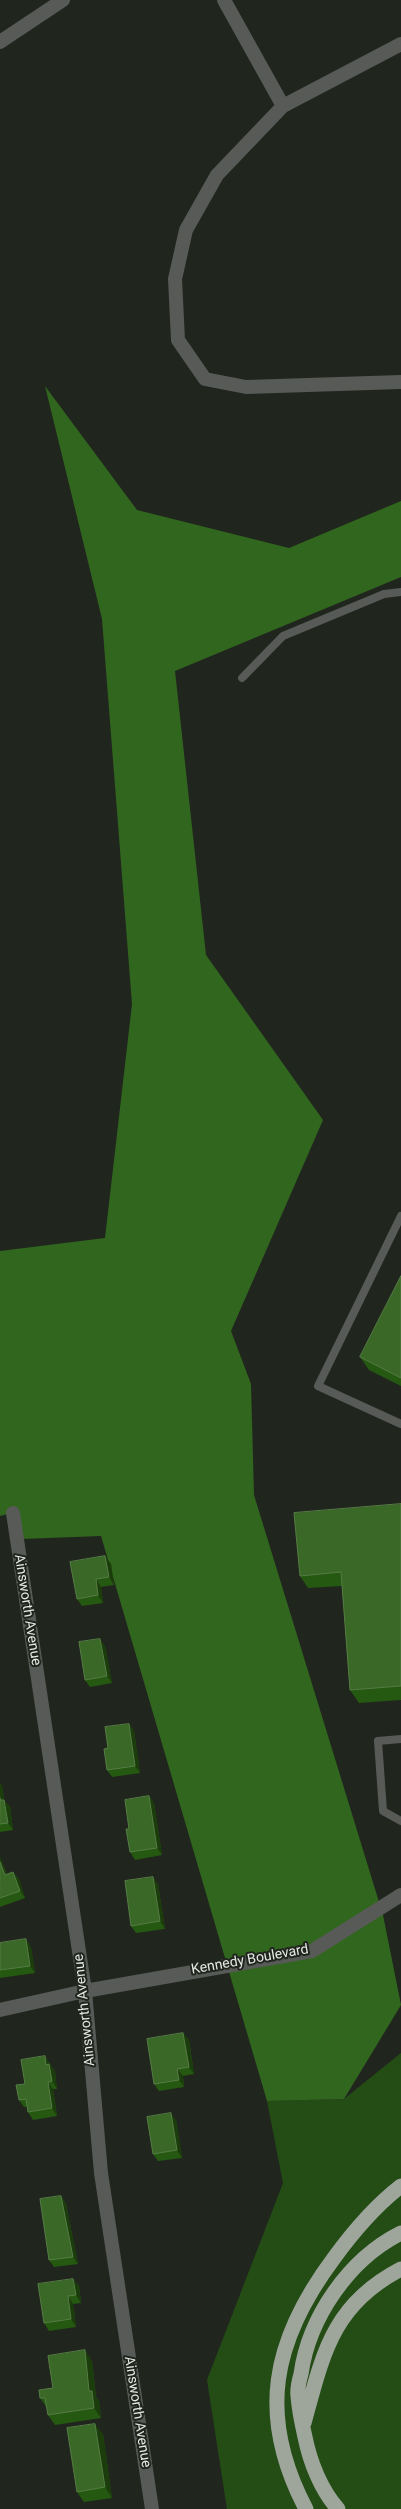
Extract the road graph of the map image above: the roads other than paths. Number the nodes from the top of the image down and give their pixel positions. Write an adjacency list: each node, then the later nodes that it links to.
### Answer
1 (63, 0): 3 (street)
2 (224, 0): 5 (street)
3 (0, 42)
4 (401, 44): 5 (street)
5 (283, 106): 6 (street)
6 (401, 382)
7 (401, 592): 8 (lane)
8 (242, 678)
9 (401, 1216): 10 (lane)
10 (401, 1424)
11 (13, 1513): 15 (street, Ainsworth Avenue)
12 (401, 1739): 13 (lane)
13 (401, 1821)
14 (401, 1895): 15 (street, Kennedy Boulevard)
15 (85, 1991): 16 (street, Kennedy Boulevard); 21 (street, Ainsworth Avenue)
16 (0, 2010)
17 (401, 2186): 22 (highway)
18 (401, 2233): 20 (highway)
19 (401, 2269): 20 (highway)
20 (303, 2427): 23 (highway)
21 (152, 2509)
22 (306, 2509)
23 (338, 2509)

